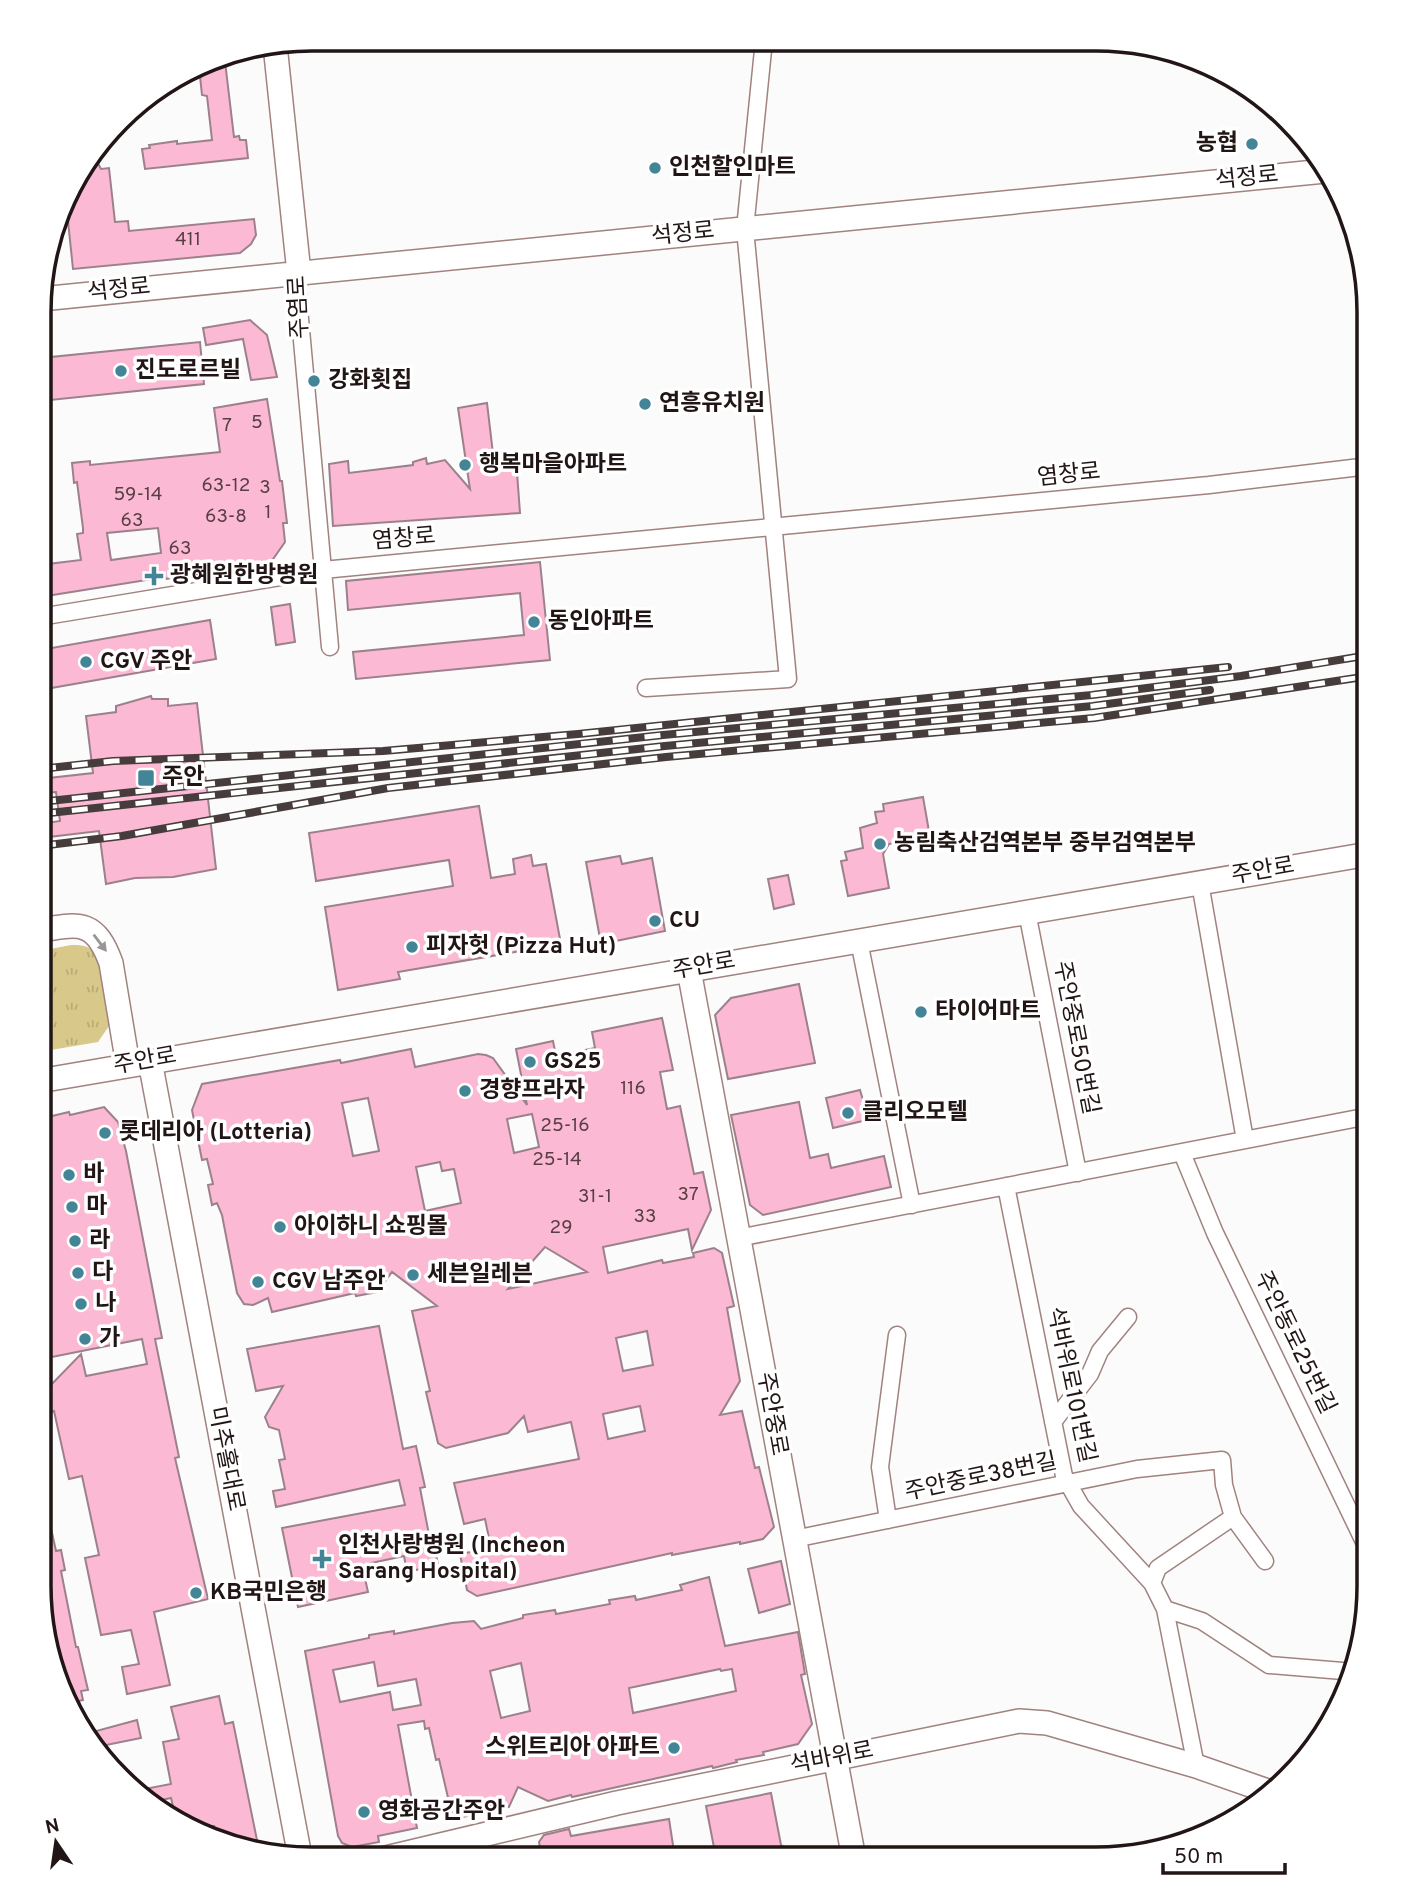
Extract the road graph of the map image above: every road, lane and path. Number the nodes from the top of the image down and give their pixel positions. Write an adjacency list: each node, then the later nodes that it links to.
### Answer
1 (763, 51): 4 (street)
2 (276, 53): 5 (main road, 주염로)
3 (1317, 173): 4 (main road, 석정로)
4 (745, 229): 5 (main road, 석정로); 8 (street)
5 (299, 273): 6 (main road, 석정로); 9 (street, 주염로)
6 (51, 298)
7 (1357, 467): 8 (street, 염창로)
8 (774, 528): 9 (street, 염창로); 12 (street)
9 (323, 570): 10 (street, 염창로); 11 (street, 주염로)
10 (51, 615)
11 (330, 646)
12 (646, 688)
13 (1357, 860): 14 (main road, 주안로)
14 (1200, 883): 15 (main road, 주안로); 22 (street)
15 (1027, 912): 17 (main road, 주안로); 24 (street, 주안중로50번길)
16 (51, 928): 19 (main road, 미추홀대로, one-way to 19)
17 (859, 941): 18 (main road, 주안로); 26 (street)
18 (688, 970): 19 (main road, 주안로); 27 (main road, 주안중로)
19 (139, 1063): 20 (main road, 주안로); 43 (main road, 미추홀대로)
20 (51, 1080)
21 (1357, 1118): 22 (street)
22 (1245, 1140): 23 (street)
23 (1182, 1153): 24 (street); 34 (street, 주안동로25번길)
24 (1079, 1173): 25 (street)
25 (1006, 1186): 26 (street); 30 (street, 석바위로101번길)
26 (912, 1205): 27 (street)
27 (738, 1238): 35 (main road, 주안중로)
28 (1128, 1317): 30 (street)
29 (897, 1335): 33 (street, 주안중로38번길)
30 (1054, 1422): 31 (street, 석바위로101번길)
31 (1068, 1483): 32 (street, 주안중로38번길); 33 (street, 주안중로38번길); 37 (street, 석바위로101번길)
32 (1233, 1517): 36 (street, 주안중로38번길); 37 (street)
33 (887, 1520): 35 (street, 주안중로38번길)
34 (1357, 1527)
35 (794, 1539): 40 (main road, 주안중로)
36 (1265, 1561)
37 (1152, 1583): 38 (street, 석바위로101번길)
38 (1166, 1609): 39 (street); 41 (street, 석바위로101번길)
39 (1343, 1671)
40 (835, 1759): 41 (main road, 석바위로); 44 (main road, 석바위로); 45 (main road, 주안중로)
41 (1196, 1766): 42 (main road, 석바위로)
42 (1260, 1789)
43 (298, 1847)
44 (429, 1847)
45 (852, 1847)

